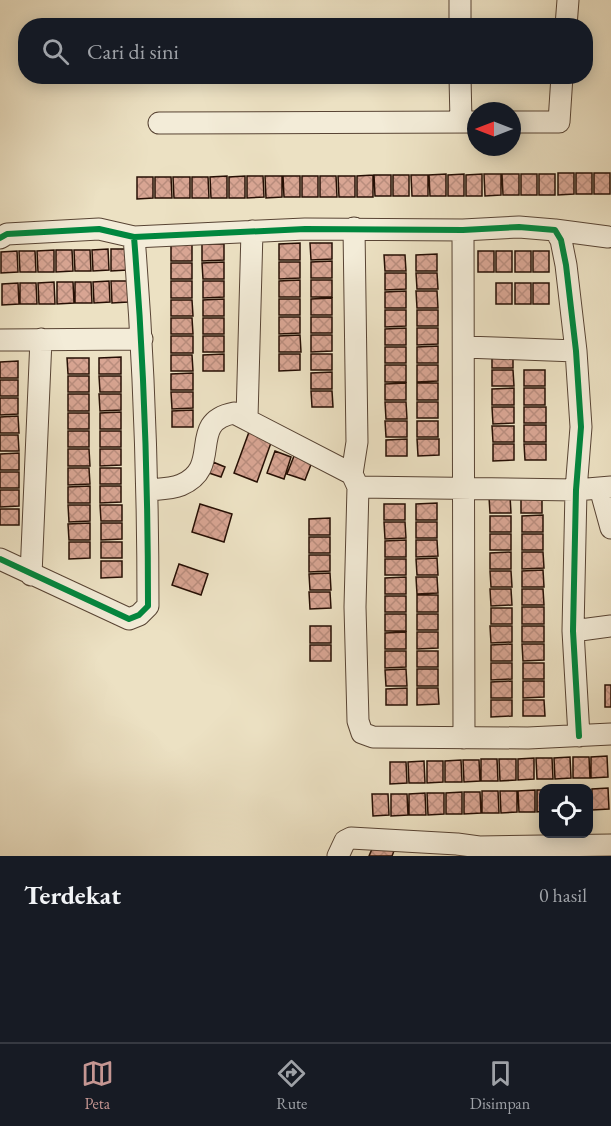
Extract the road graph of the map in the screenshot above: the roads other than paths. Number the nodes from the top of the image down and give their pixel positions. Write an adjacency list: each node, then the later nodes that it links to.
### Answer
1 (460, 0): 3 (street)
2 (568, 0): 4 (street)
3 (460, 18)
4 (567, 18)
5 (461, 84): 7 (street)
6 (561, 84): 9 (street)
7 (467, 116)
8 (467, 122): 10 (street)
9 (521, 122)
10 (159, 123)
11 (354, 228): 12 (street); 14 (street); 24 (street)
12 (463, 230): 13 (street); 21 (street)
13 (555, 230): 16 (street); 22 (street)
14 (252, 231): 15 (street); 23 (street)
15 (134, 237): 17 (street); 19 (street)
16 (608, 237)
17 (0, 238)
18 (41, 339): 19 (street); 20 (street); 31 (street)
19 (142, 339): 27 (street)
20 (0, 340)
21 (465, 347): 22 (street); 25 (street)
22 (576, 351): 28 (street)
23 (247, 418): 24 (street); 27 (street)
24 (355, 481): 25 (street); 36 (street)
25 (465, 487): 28 (street); 36 (street)
26 (605, 487): 28 (street); 29 (street)
27 (148, 490): 31 (street)
28 (576, 490): 33 (street)
29 (611, 528)
30 (0, 559): 31 (street)
31 (31, 575)
32 (611, 626): 33 (street)
33 (573, 631): 35 (street)
34 (611, 734): 35 (street)
35 (579, 736): 36 (street)
36 (464, 738)
37 (598, 849): 39 (street)
38 (454, 850): 39 (street); 40 (street)
39 (479, 852)
40 (338, 856)

